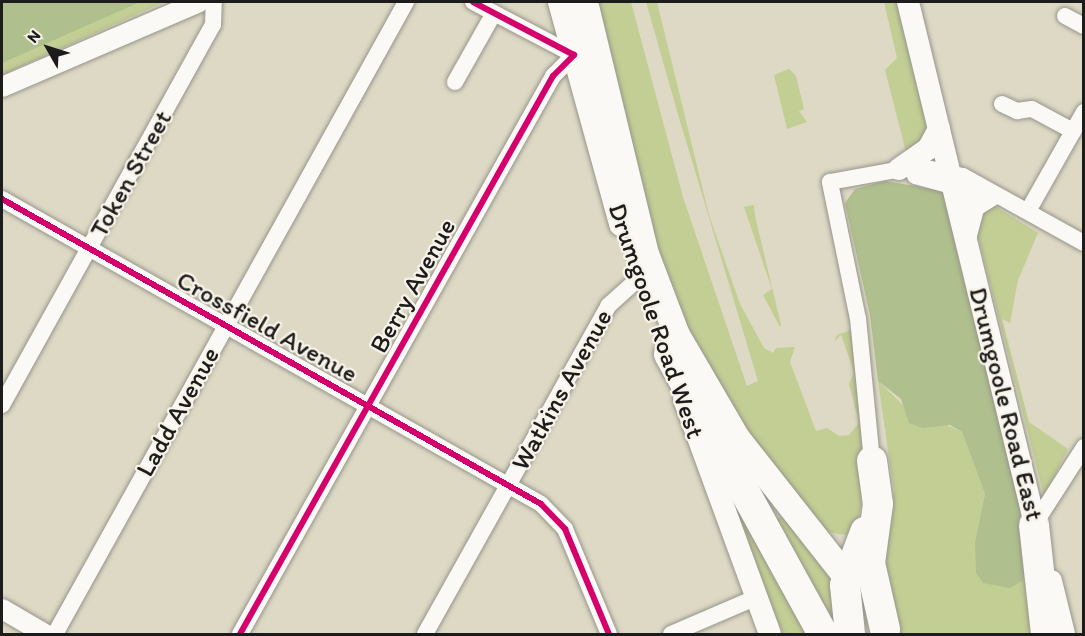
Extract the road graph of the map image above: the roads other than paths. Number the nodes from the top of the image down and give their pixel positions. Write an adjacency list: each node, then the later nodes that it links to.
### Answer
1 (199, 2): 13 (street)
2 (214, 2): 26 (street, Token Street)
3 (406, 2): 28 (street, Ladd Avenue)
4 (473, 2): 8 (street)
5 (561, 2): 11 (main road, Drumgoole Road West)
6 (585, 2): 37 (main road, Drumgoole Road West)
7 (908, 2): 16 (main road, Drumgoole Road East)
8 (494, 13): 11 (street); 12 (street)
9 (1065, 16): 10 (street)
10 (1083, 26)
11 (574, 55): 27 (main road, Drumgoole Road West); 31 (street, Berry Avenue)
12 (455, 82)
13 (2, 87)
14 (1002, 104): 17 (street)
15 (1083, 112): 17 (street)
16 (939, 129): 18 (main road); 19 (main road, Drumgoole Road East)
17 (1073, 131): 23 (street)
18 (900, 169): 19 (street); 33 (street)
19 (951, 180): 20 (street); 22 (street); 24 (main road, Drumgoole Road East)
20 (990, 196): 22 (street); 24 (main road)
21 (2, 199): 26 (street, Crossfield Avenue)
22 (1013, 202): 23 (street)
23 (1028, 211): 25 (street)
24 (966, 237): 36 (main road, Drumgoole Road East)
25 (1083, 243)
26 (89, 250): 28 (street, Crossfield Avenue); 30 (street, Token Street)
27 (639, 279): 29 (main road, Drumgoole Road West); 34 (street, Watkins Avenue)
28 (226, 327): 31 (street, Crossfield Avenue); 43 (street, Ladd Avenue)
29 (669, 354): 39 (main road, Drumgoole Road West); 49 (highway)
30 (2, 404)
31 (368, 406): 34 (street, Crossfield Avenue); 44 (street, Berry Avenue)
32 (1083, 447): 36 (street)
33 (872, 460): 35 (main road); 41 (highway)
34 (509, 485): 45 (street, Watkins Avenue); 46 (street, Crossfield Avenue)
35 (870, 499): 37 (main road); 38 (highway)
36 (1034, 525): 51 (highway); 52 (main road, Drumgoole Road East)
37 (808, 529): 38 (main road, Drumgoole Road West)
38 (847, 578): 41 (highway); 50 (highway)
39 (755, 598): 47 (street); 48 (main road, Drumgoole Road West)
40 (2, 609): 42 (street)
41 (887, 632)
42 (45, 634)
43 (55, 634)
44 (240, 634)
45 (425, 634)
46 (609, 634)
47 (671, 634)
48 (770, 634)
49 (823, 634)
50 (850, 634)
51 (1046, 634)
52 (1064, 634)

